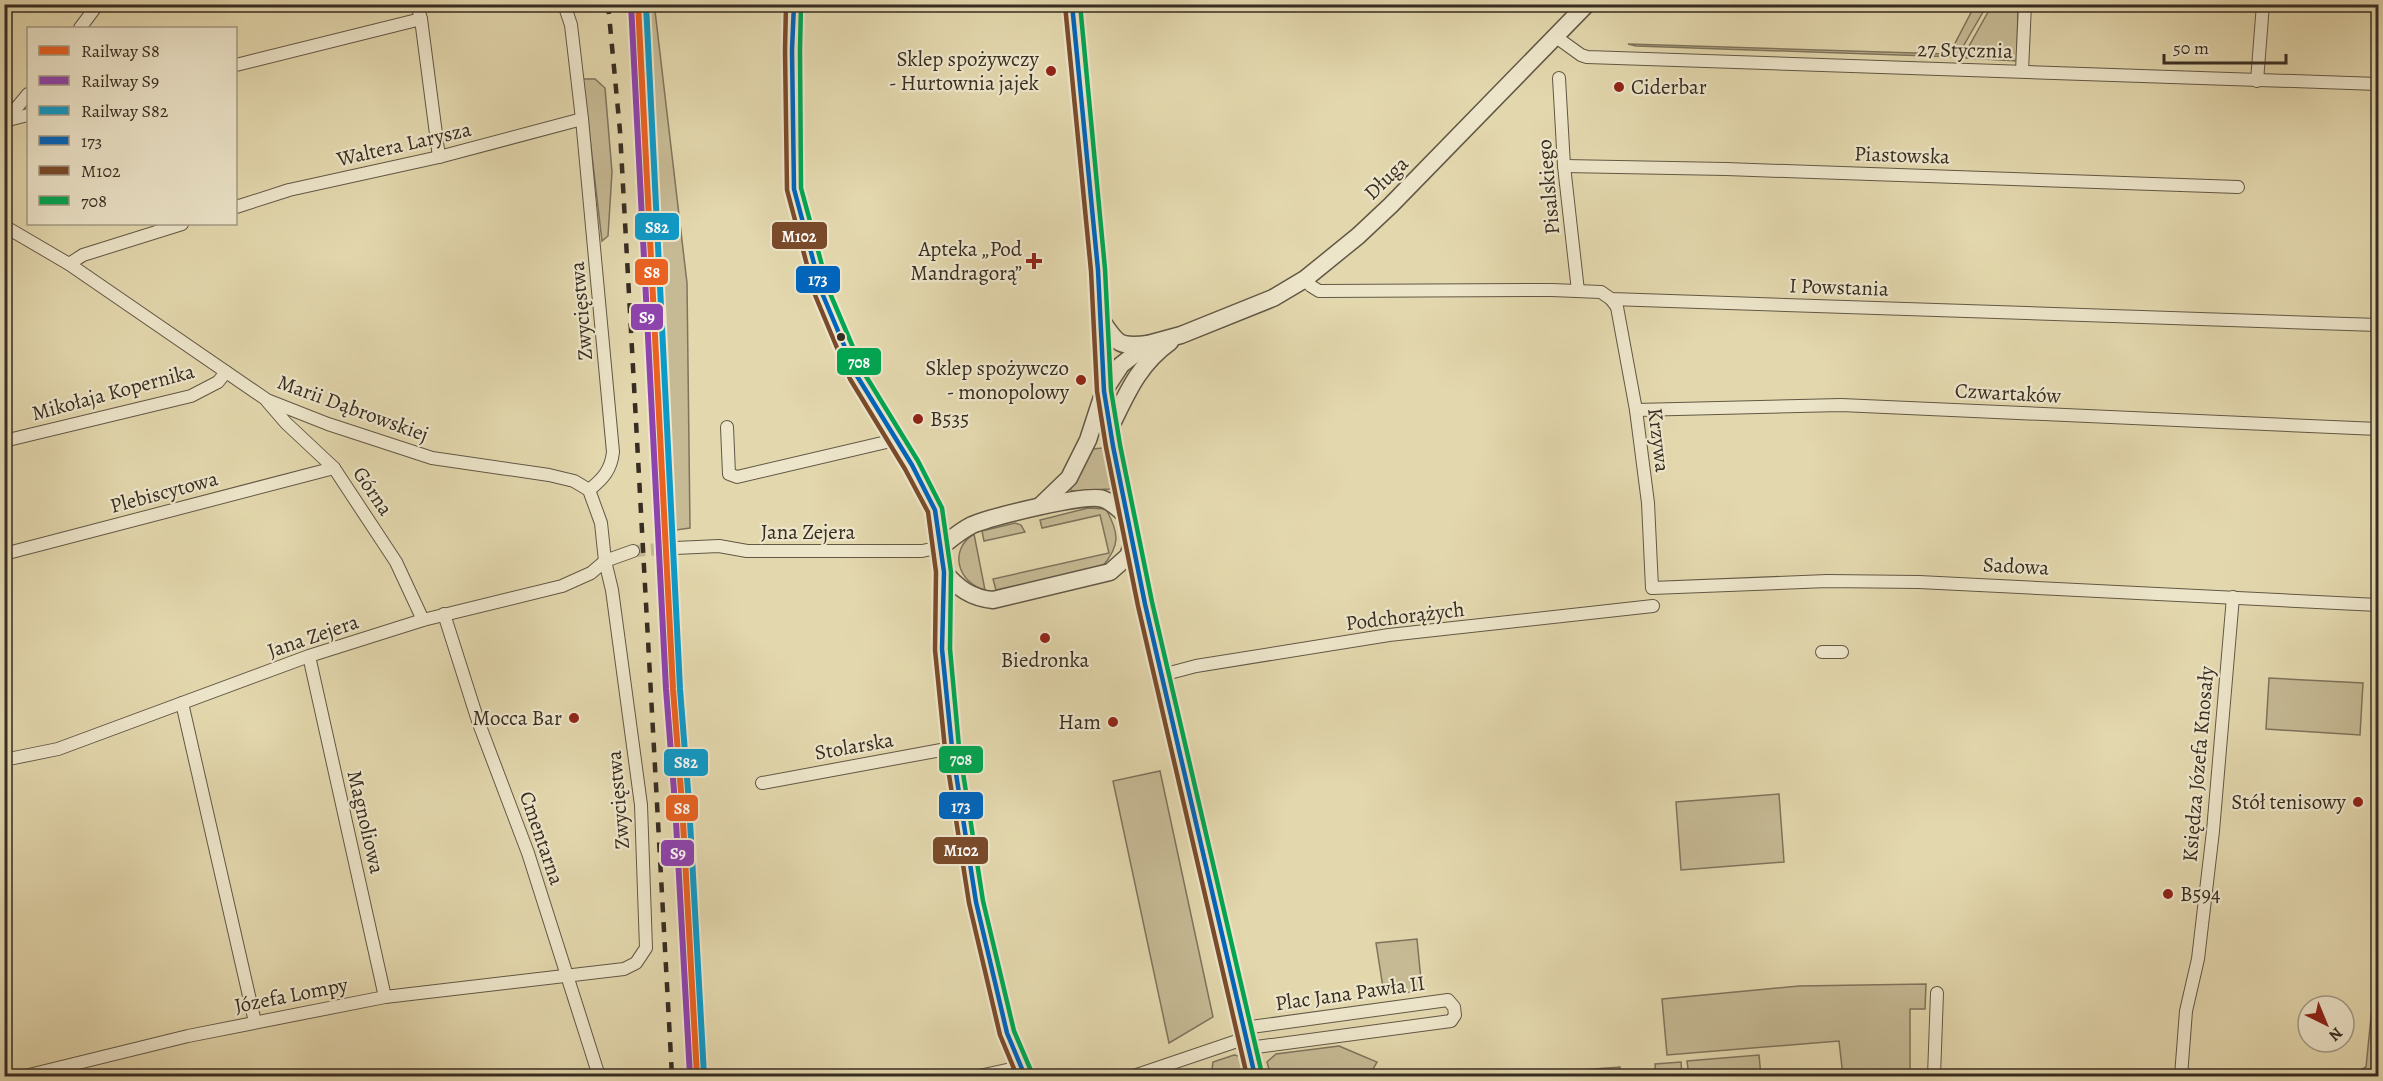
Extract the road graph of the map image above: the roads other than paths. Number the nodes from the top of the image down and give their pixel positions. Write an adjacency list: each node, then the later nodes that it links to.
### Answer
1 (98, 4): 10 (street)
2 (417, 4): 9 (street)
3 (564, 4): 20 (street, Zwycięstwa)
4 (794, 4): 42 (street)
5 (1072, 4): 31 (street)
6 (1587, 4): 11 (street, Długa)
7 (2025, 4): 13 (street)
8 (2262, 4): 15 (street)
9 (422, 19): 12 (street); 21 (street)
10 (81, 27)
11 (1556, 37): 13 (street, 27 Stycznia); 28 (street, Długa)
12 (237, 65)
13 (2022, 71): 15 (street, 27 Stycznia)
14 (1559, 78): 22 (street, Pisalskiego)
15 (2257, 81): 16 (street, 27 Stycznia)
16 (2379, 84)
17 (27, 95): 19 (street)
18 (27, 115): 19 (street)
19 (6, 120)
20 (582, 120): 21 (street, Waltera Larysza); 45 (street, Zwycięstwa)
21 (439, 157): 24 (street, Waltera Larysza)
22 (1564, 166): 23 (street, Piastowska); 29 (street, Pisalskiego)
23 (2238, 187)
24 (237, 207)
25 (180, 225): 27 (street)
26 (4, 226): 27 (street, Marii Dąbrowskiej)
27 (69, 264): 35 (street, Marii Dąbrowskiej)
28 (1305, 279): 29 (street, I Powstania); 33 (street, Długa)
29 (1578, 291): 30 (street, I Powstania)
30 (1611, 299): 32 (street, I Powstania); 38 (street, Krzywa)
31 (1101, 321): 34 (street); 36 (street)
32 (2379, 325)
33 (1181, 334): 34 (street, Długa); 39 (street, Długa)
34 (1148, 344): 36 (street, Długa)
35 (226, 372): 37 (street, Marii Dąbrowskiej); 43 (street, Mikołaja Kopernika)
36 (1104, 391): 39 (street); 46 (street, Długa)
37 (267, 400): 44 (street, Górna); 45 (street, Marii Dąbrowskiej)
38 (1636, 410): 41 (street, Czwartaków); 55 (street, Krzywa)
39 (1111, 426): 47 (street)
40 (727, 427): 42 (street)
41 (2379, 429)
42 (895, 440): 49 (street)
43 (4, 441)
44 (334, 468): 52 (street, Plebiscytowa); 60 (street, Górna)
45 (589, 490): 53 (street)
46 (1040, 506): 47 (street); 49 (street)
47 (1125, 515): 48 (street)
48 (1132, 545): 54 (street); 64 (street)
49 (942, 547): 50 (street, Jana Zejera); 54 (street)
50 (675, 548)
51 (633, 551): 53 (street, Jana Zejera)
52 (4, 554)
53 (605, 561): 59 (street, Jana Zejera); 69 (street, Zwycięstwa)
54 (944, 572): 66 (street)
55 (1652, 588): 56 (street, Sadowa)
56 (2233, 597): 57 (street, Sadowa); 81 (street, Księdza Józefa Knosały)
57 (2379, 605)
58 (1653, 606): 64 (street, Podchorążych)
59 (444, 614): 60 (street, Jana Zejera); 69 (street, Cmentarna)
60 (423, 620): 63 (street, Jana Zejera)
61 (1822, 652): 62 (street)
62 (1842, 652)
63 (309, 656): 65 (street, Jana Zejera); 71 (street, Magnoliowa)
64 (1162, 675): 73 (street)
65 (182, 704): 67 (street, Jana Zejera); 72 (street)
66 (952, 748): 68 (street, Stolarska); 74 (street)
67 (4, 759)
68 (762, 783)
69 (568, 977): 71 (street, Józefa Lompy); 76 (street, Cmentarna)
70 (1937, 993): 80 (street)
71 (385, 997): 72 (street, Józefa Lompy)
72 (255, 1022): 75 (street, Józefa Lompy)
73 (1246, 1038): 73 (street, Plac Jana Pawła II); 78 (street); 79 (street)
74 (1023, 1072): 77 (street)
75 (25, 1077)
76 (599, 1077)
77 (979, 1077)
78 (1134, 1077)
79 (1255, 1077)
80 (1934, 1077)
81 (2181, 1077)

